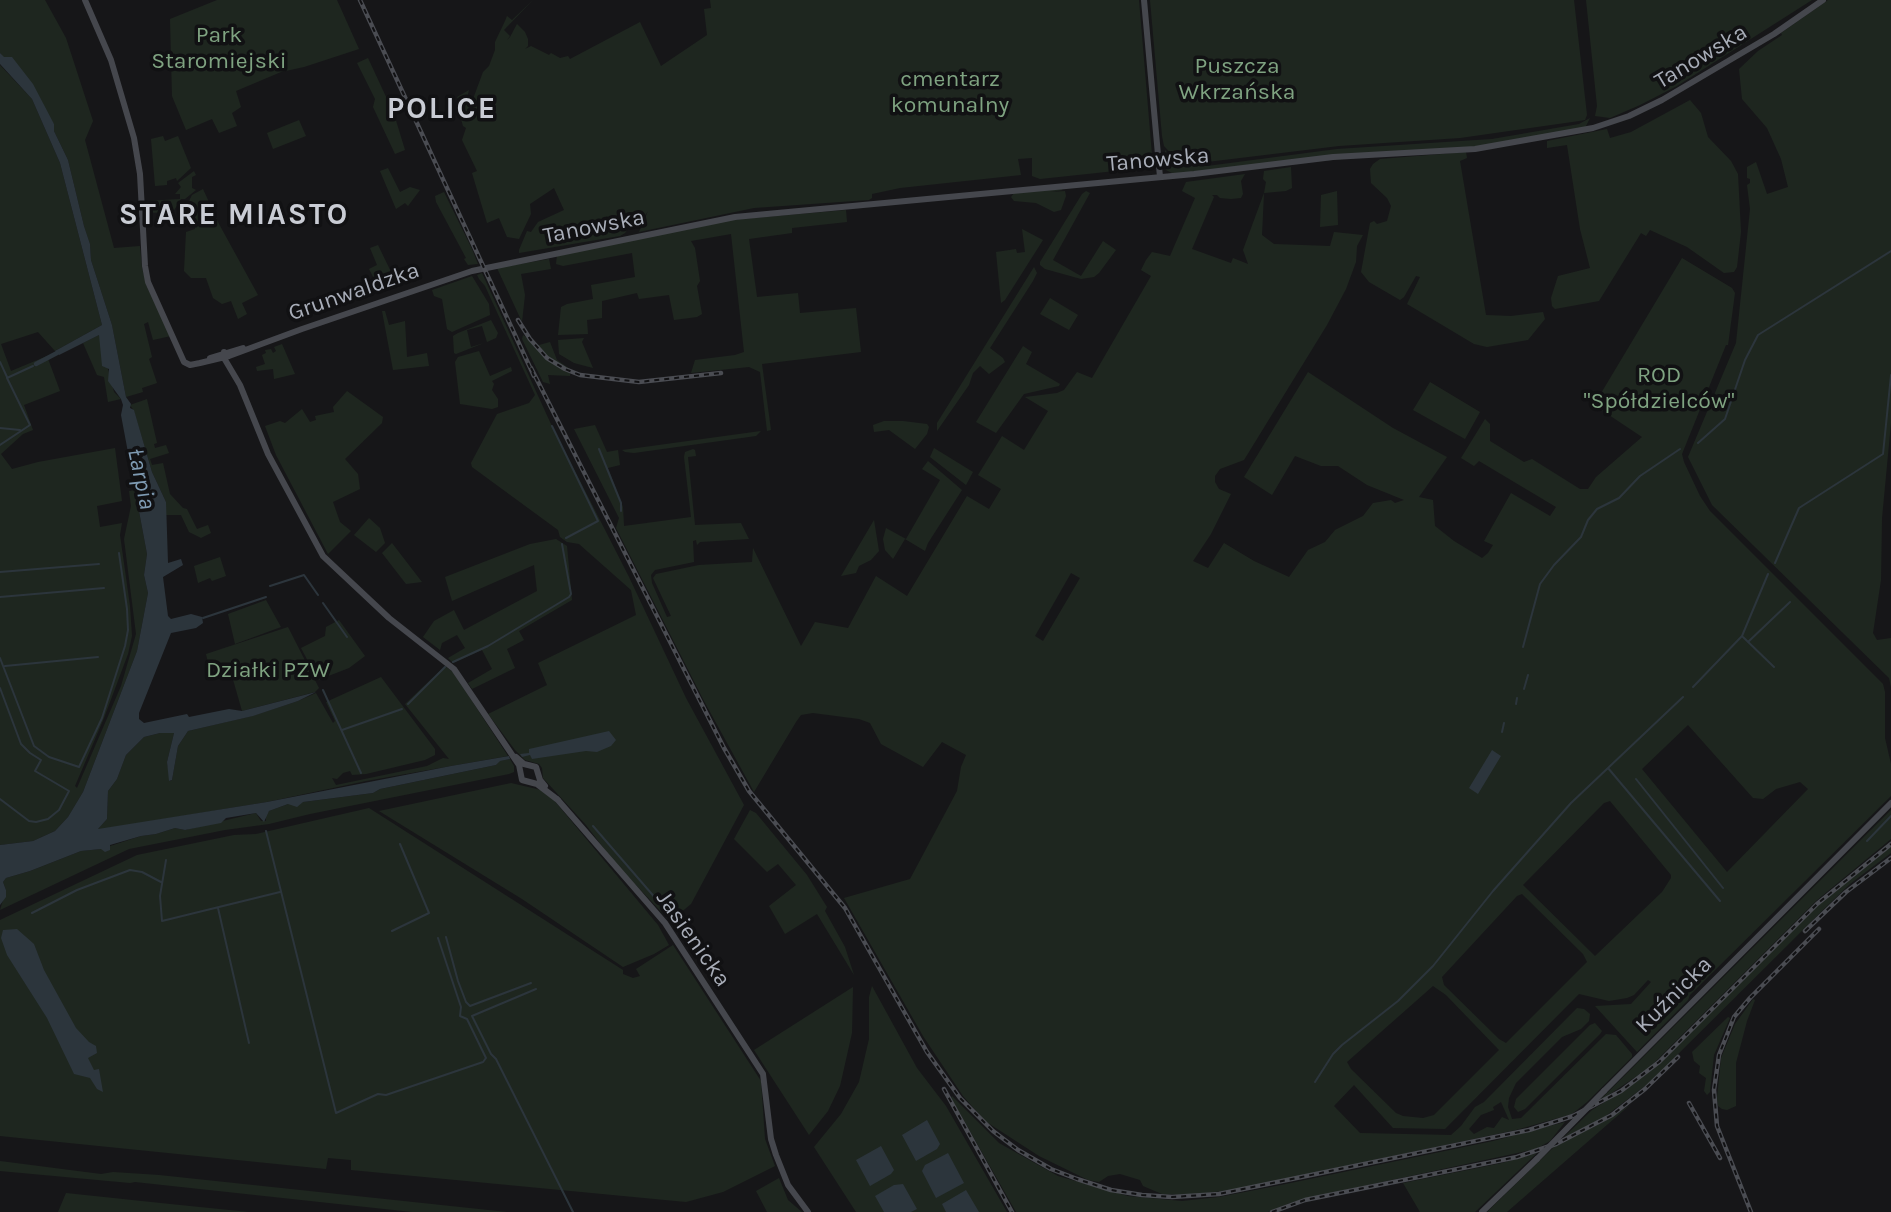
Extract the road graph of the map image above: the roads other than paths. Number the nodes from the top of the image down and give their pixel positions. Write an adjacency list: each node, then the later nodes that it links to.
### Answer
1 (85, 0): 6 (main road, Grunwaldzka)
2 (1144, 0): 4 (main road)
3 (1823, 0): 4 (main road, Tanowska)
4 (1160, 177): 5 (main road, Tanowska)
5 (466, 272): 6 (main road, Grunwaldzka)
6 (226, 355): 7 (main road)
7 (507, 749): 8 (main road); 9 (main road)
8 (527, 764): 9 (main road); 10 (main road)
9 (520, 771): 11 (main road)
10 (538, 775): 11 (main road); 12 (main road, Jasienicka)
11 (531, 783): 12 (main road, Jasienicka)
12 (558, 800): 14 (main road, Jasienicka)
13 (1891, 803): 15 (main road, Kuźnicka, bridge)
14 (808, 1212)
15 (1482, 1212)

